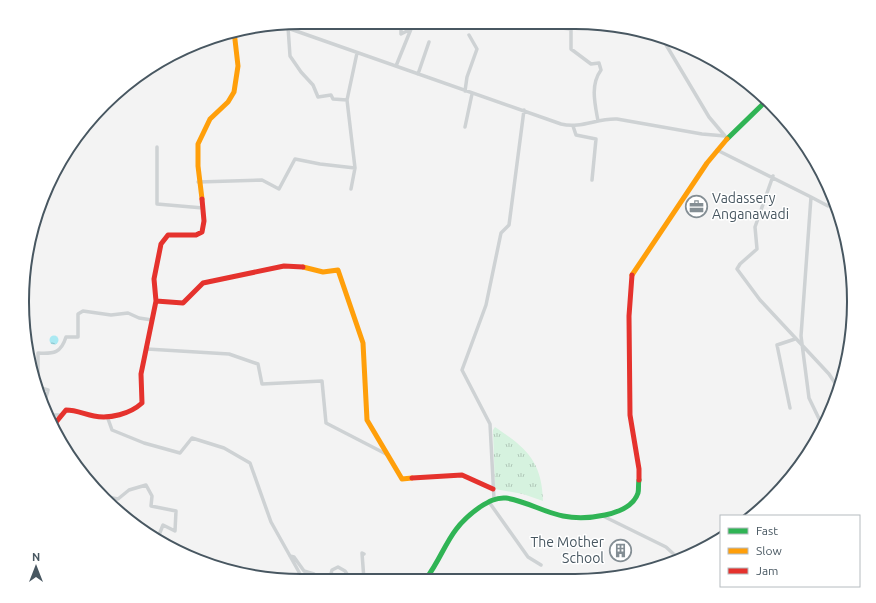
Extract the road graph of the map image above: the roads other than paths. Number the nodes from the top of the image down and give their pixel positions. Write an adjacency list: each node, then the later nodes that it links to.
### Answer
1 (295, 29): 11 (street)
2 (400, 29): 4 (street)
3 (411, 29): 12 (street)
4 (411, 29)
5 (571, 29): 19 (street)
6 (288, 30): 16 (street)
7 (469, 34): 14 (street)
8 (235, 37): 28 (street)
9 (429, 42): 13 (street)
10 (666, 45): 22 (street)
11 (357, 52): 12 (street); 16 (street)
12 (396, 66): 13 (street)
13 (418, 74): 14 (street)
14 (465, 91): 15 (street)
15 (472, 94): 18 (street); 21 (street)
16 (347, 100): 25 (street)
17 (762, 104): 22 (street)
18 (524, 110): 20 (street); 49 (street)
19 (598, 121): 20 (street); 22 (street)
20 (573, 126): 27 (street)
21 (464, 127)
22 (726, 137): 24 (street)
23 (157, 147): 32 (street)
24 (718, 150): 26 (street); 53 (street)
25 (356, 168): 28 (street); 29 (street)
26 (773, 176): 30 (street); 35 (street)
27 (592, 180)
28 (198, 182): 32 (street)
29 (351, 189)
30 (811, 197): 31 (street); 36 (street)
31 (829, 205)
32 (203, 208): 33 (street)
33 (156, 301): 34 (street); 48 (street)
34 (152, 320): 37 (street); 38 (street)
35 (795, 339): 36 (street); 42 (street)
36 (802, 346): 39 (street); 46 (street)
37 (147, 349): 45 (street); 48 (street)
38 (38, 372)
39 (835, 383)
40 (43, 388): 41 (street)
41 (46, 397)
42 (790, 408)
43 (54, 415): 44 (street)
44 (62, 415): 45 (street); 47 (street)
45 (107, 416): 57 (street)
46 (820, 420)
47 (57, 421)
48 (388, 455): 49 (street)
49 (493, 489): 51 (street)
50 (114, 498): 54 (street)
51 (494, 499): 52 (street); 53 (street)
52 (489, 502): 58 (street); 64 (street)
53 (603, 516): 56 (street)
54 (160, 534)
55 (364, 554): 63 (street)
56 (675, 555)
57 (290, 556): 59 (street); 60 (street)
58 (541, 565)
59 (300, 574)
60 (314, 574)
61 (331, 574): 62 (street)
62 (348, 574)
63 (364, 574)
64 (429, 574)

